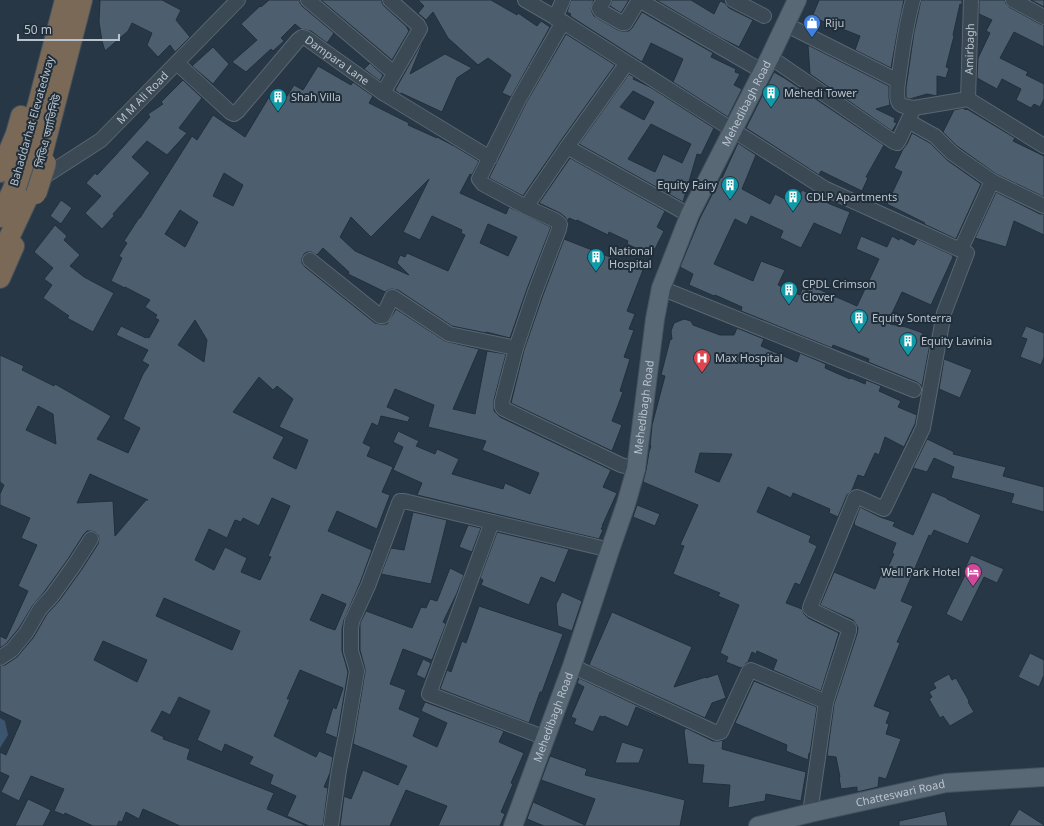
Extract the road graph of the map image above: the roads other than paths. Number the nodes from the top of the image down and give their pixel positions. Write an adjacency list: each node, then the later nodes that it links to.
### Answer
1 (56, 0): 35 (highway)
2 (65, 0): 41 (highway, Bahaddarhat Elevatedway)
3 (75, 0): 42 (highway, Bahaddarhat Elevatedway)
4 (82, 0): 37 (highway, সিডিএ অ্যাভিনিউ)
5 (90, 0): 37 (highway, bridge)
6 (238, 0): 22 (street, M M Ali Road)
7 (308, 0): 25 (street)
8 (390, 0): 25 (street)
9 (525, 0): 20 (street)
10 (563, 0): 20 (street)
11 (604, 0): 12 (street)
12 (639, 0): 24 (street)
13 (733, 0): 18 (street)
14 (797, 0): 21 (main road, Mehedibagh Road)
15 (913, 0): 26 (street)
16 (971, 0): 28 (street, Amirbagh)
17 (1013, 0): 19 (street)
18 (764, 16)
19 (1044, 16)
20 (559, 20): 23 (street); 34 (street)
21 (786, 24): 24 (main road, Mehedibagh Road); 26 (street)
22 (177, 63): 27 (street, Dampara Lane); 37 (street, M M Ali Road)
23 (627, 63): 31 (street); 33 (street)
24 (766, 64): 30 (street); 31 (main road, Mehedibagh Road)
25 (394, 73): 27 (street)
26 (898, 81): 29 (street)
27 (383, 93): 34 (street)
28 (968, 99): 29 (street); 32 (street)
29 (914, 108): 30 (street)
30 (908, 121): 36 (street)
31 (732, 130): 40 (main road, Mehedibagh Road); 43 (street)
32 (1044, 146)
33 (567, 147): 39 (street); 40 (street)
34 (490, 158): 39 (street)
35 (0, 172)
36 (992, 181): 38 (street); 43 (street)
37 (36, 188): 44 (highway, সিডিএ অ্যাভিনিউ); 46 (highway)
38 (1044, 206)
39 (526, 207): 48 (street)
40 (690, 214): 47 (main road, Mehedibagh Road)
41 (0, 217)
42 (0, 242)
43 (961, 249): 56 (street)
44 (0, 257)
45 (310, 260): 48 (street)
46 (0, 278)
47 (661, 288): 49 (street); 50 (main road, Mehedibagh Road)
48 (516, 348): 50 (street)
49 (914, 390)
50 (636, 469): 53 (main road, Mehedibagh Road)
51 (492, 522): 53 (street); 57 (street); 60 (street)
52 (91, 539): 54 (street)
53 (610, 550): 55 (main road, Mehedibagh Road)
54 (0, 658)
55 (572, 666): 56 (street); 57 (main road, Mehedibagh Road)
56 (826, 702): 59 (street)
57 (546, 738): 61 (main road, Mehedibagh Road)
58 (1044, 777): 59 (main road, Chatteswari Road)
59 (810, 813): 62 (main road, Chatteswari Road)
60 (330, 826)
61 (513, 826)
62 (758, 826)

